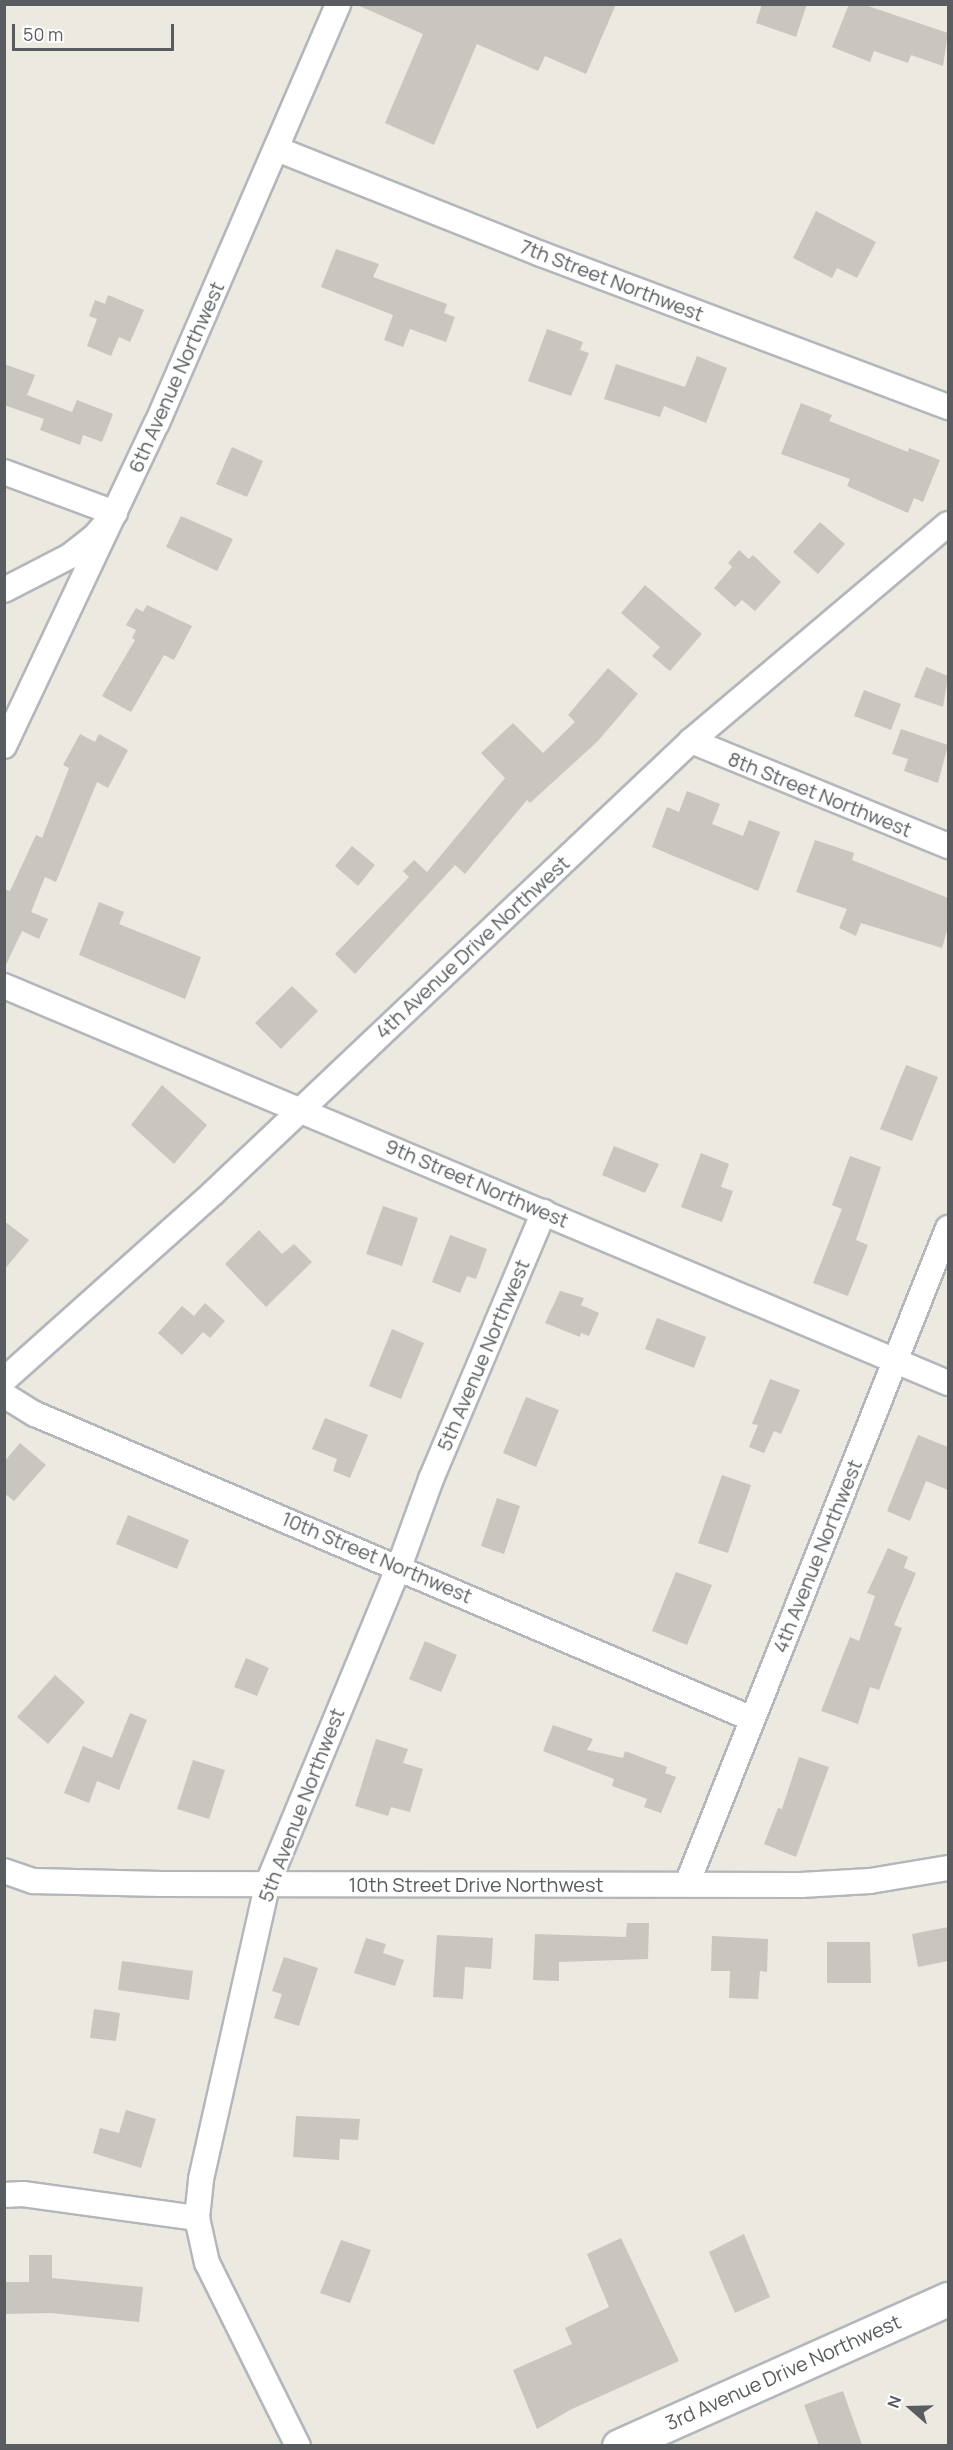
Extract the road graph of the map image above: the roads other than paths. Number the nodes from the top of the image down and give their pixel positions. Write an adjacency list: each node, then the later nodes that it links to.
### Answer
1 (338, 4): 2 (street, 6th Avenue Northwest)
2 (277, 149): 3 (street, 7th Street Northwest); 5 (street, 6th Avenue Northwest)
3 (948, 407)
4 (4, 472): 5 (street)
5 (115, 513): 7 (street); 9 (street, 6th Avenue Northwest)
6 (948, 524): 8 (street, 4th Avenue Drive Northwest)
7 (4, 590)
8 (691, 741): 10 (street, 8th Street Northwest); 12 (street, 4th Avenue Drive Northwest)
9 (4, 746)
10 (948, 846)
11 (4, 986): 12 (street, 9th Street Northwest)
12 (301, 1109): 13 (street, 9th Street Northwest); 16 (street, 4th Avenue Drive Northwest)
13 (544, 1212): 15 (street, 9th Street Northwest); 19 (street, 5th Avenue Northwest)
14 (948, 1228): 15 (street, 4th Avenue Northwest)
15 (897, 1362): 17 (street, 9th Street Northwest); 20 (street, 4th Avenue Northwest)
16 (4, 1380)
17 (948, 1383)
18 (4, 1395): 19 (street, 10th Street Northwest)
19 (399, 1567): 20 (street, 10th Street Northwest); 24 (street, 5th Avenue Northwest)
20 (750, 1718): 23 (street, 4th Avenue Northwest)
21 (948, 1868): 23 (street, 10th Street Drive Northwest)
22 (4, 1871): 24 (street, 10th Street Drive Northwest)
23 (687, 1884): 24 (street, 10th Street Drive Northwest)
24 (267, 1885): 26 (street, 5th Avenue Northwest)
25 (4, 2195): 26 (street)
26 (197, 2218): 28 (street, 5th Avenue Northwest)
27 (948, 2299): 29 (main road, 3rd Avenue Drive Northwest)
28 (298, 2445)
29 (618, 2445)

